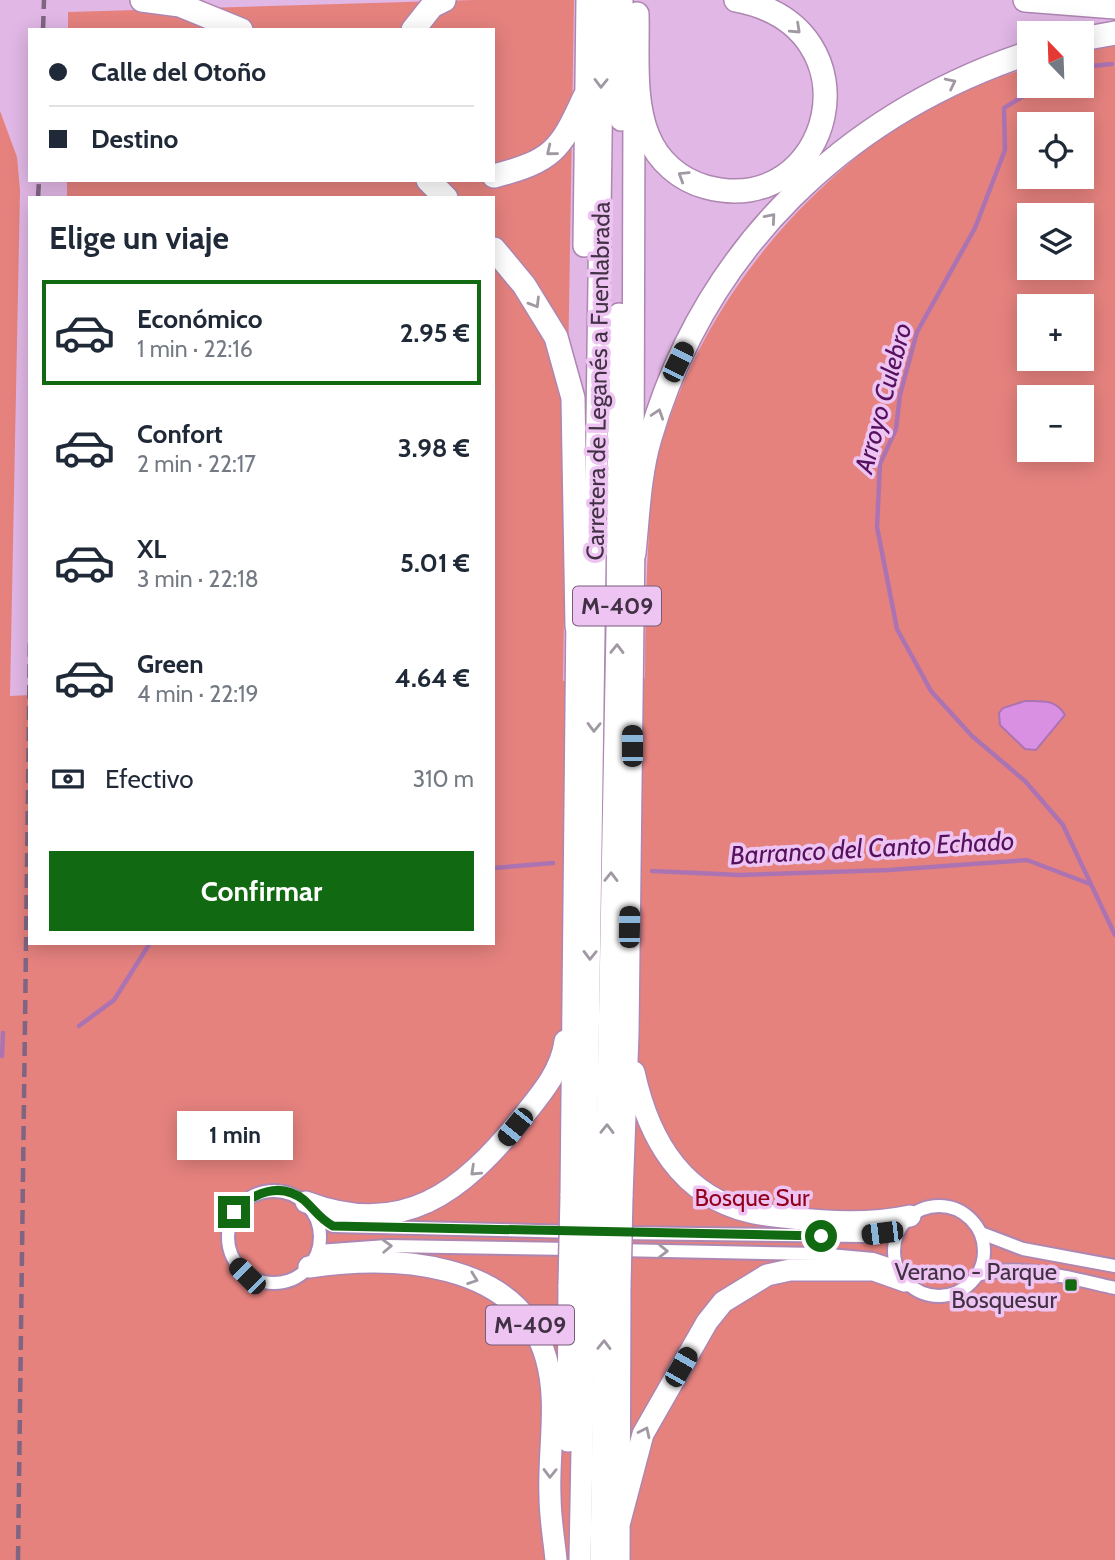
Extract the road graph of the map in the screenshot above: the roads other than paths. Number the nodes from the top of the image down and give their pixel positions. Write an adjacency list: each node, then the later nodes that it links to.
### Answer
1 (142, 0): 7 (highway)
2 (444, 0): 8 (highway)
3 (736, 0): 5 (highway, one-way to 5)
4 (1025, 0): 6 (highway)
5 (612, 7): 12 (highway, M-409, one-way to 12); 17 (highway, M-409); 21 (highway, Carretera de Leganés a Fuenlabrada / M-409)
6 (1115, 7)
7 (236, 28)
8 (415, 28)
9 (1115, 33): 10 (highway)
10 (1094, 37)
11 (1017, 57): 17 (highway, one-way to 11)
12 (584, 98): 13 (highway, one-way to 13); 18 (highway, M-409)
13 (495, 176)
14 (430, 182): 15 (highway)
15 (444, 196)
16 (495, 250): 18 (highway, one-way to 18)
17 (634, 553): 20 (highway, M-409)
18 (577, 626): 19 (highway, M-409, one-way to 19)
19 (574, 790): 21 (highway, M-409, one-way to 21); 22 (highway, M-409, one-way to 22)
20 (628, 1034): 21 (highway, M-409); 23 (highway, M-409)
21 (596, 1197): 29 (highway, Carretera de Leganés a Fuenlabrada / M-409, bridge); 29 (highway, M-409, bridge)
22 (311, 1209): 23 (street); 25 (street); 25 (street)
23 (906, 1221): 24 (street); 27 (street)
24 (981, 1233): 26 (street); 28 (street)
25 (314, 1259): 27 (street, one-way to 27); 32 (highway, M-409, one-way to 32)
26 (1115, 1266)
27 (901, 1274): 28 (street); 31 (highway, M-409, one-way to 27)
28 (977, 1275): 30 (street)
29 (595, 1285): 31 (highway, M-409); 33 (highway, M-409); 34 (highway, Carretera de Leganés a Fuenlabrada / M-409); 35 (highway, M-409, one-way to 29)
30 (1115, 1288)
31 (620, 1521): 36 (highway, M-409)
32 (556, 1560)
33 (566, 1560)
34 (580, 1560)
35 (601, 1560)
36 (619, 1560)

